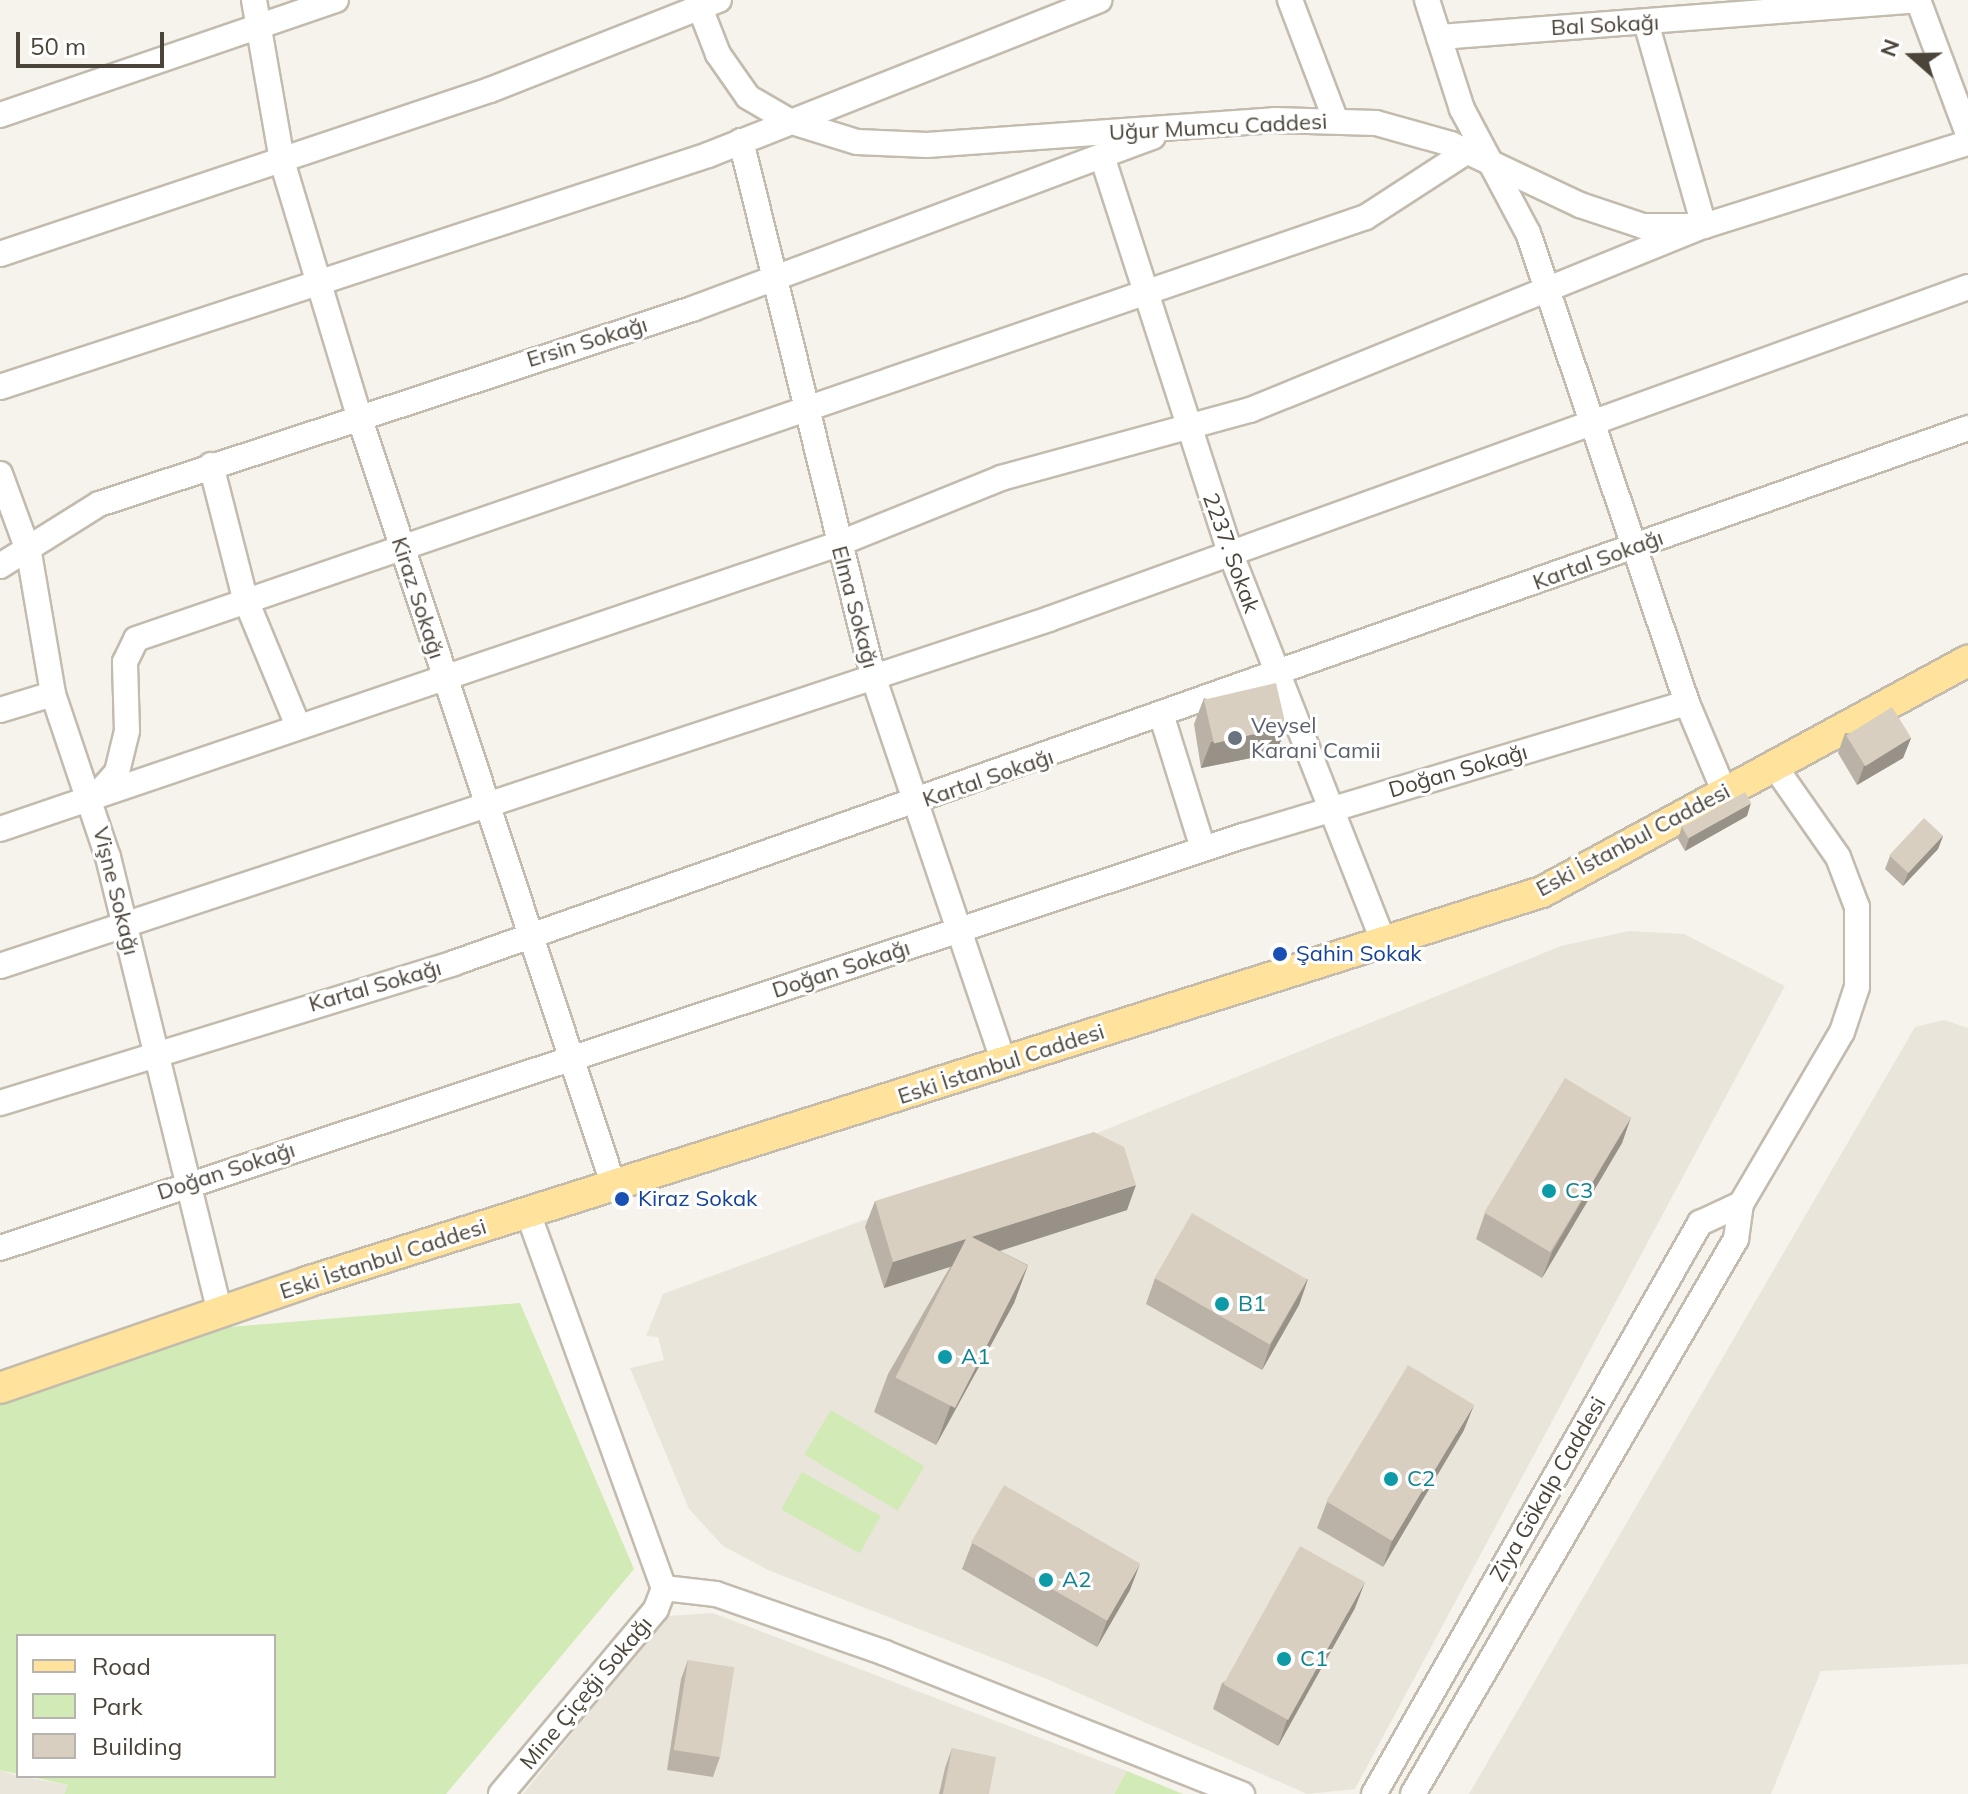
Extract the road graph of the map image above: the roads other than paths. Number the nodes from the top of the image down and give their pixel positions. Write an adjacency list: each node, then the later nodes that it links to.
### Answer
1 (254, 0): 9 (street, Kiraz Sokağı)
2 (336, 0): 9 (street)
3 (1099, 0): 13 (street)
4 (1290, 0): 14 (street)
5 (1427, 0): 10 (street)
6 (1916, 0): 8 (street, Bal Sokağı); 11 (street)
7 (705, 3): 13 (street, Uğur Mumcu Caddesi); 21 (street)
8 (1646, 22): 10 (street, Bal Sokağı); 23 (street)
9 (259, 30): 12 (street); 21 (street, Kiraz Sokağı)
10 (1439, 37): 22 (street)
11 (1961, 85): 16 (street)
12 (0, 115)
13 (789, 121): 15 (street, Uğur Mumcu Caddesi); 17 (street)
14 (1336, 121): 15 (street, Uğur Mumcu Caddesi); 19 (street, Uğur Mumcu Caddesi)
15 (1181, 127): 20 (street, Ersin Sokağı)
16 (1968, 134)
17 (741, 141): 25 (street, Elma Sokağı); 26 (street)
18 (1968, 143): 23 (street, Uğur Mumcu Caddesi)
19 (1466, 152): 22 (street, Uğur Mumcu Caddesi); 29 (street)
20 (1102, 156): 25 (street, Ersin Sokağı); 29 (street, 2237. Sokak)
21 (282, 161): 24 (street); 26 (street, Kiraz Sokağı)
22 (1498, 167): 23 (street, Uğur Mumcu Caddesi); 28 (street)
23 (1704, 226): 28 (street)
24 (0, 254)
25 (772, 279): 31 (street, Ersin Sokağı); 32 (street, Elma Sokağı)
26 (320, 287): 30 (street); 31 (street, Kiraz Sokağı)
27 (1968, 287): 33 (street)
28 (1548, 291): 33 (street); 35 (street)
29 (1143, 298): 32 (street); 35 (street, 2237. Sokak)
30 (0, 387)
31 (358, 413): 36 (street, Ersin Sokağı); 40 (street, Kiraz Sokağı)
32 (805, 415): 38 (street, Elma Sokağı); 40 (street)
33 (1593, 418): 39 (street); 41 (street)
34 (1968, 428): 39 (street, Kartal Sokağı)
35 (1188, 430): 38 (street); 41 (street, 2237. Sokak)
36 (211, 465): 42 (street, Ersin Sokağı); 44 (street)
37 (0, 474): 42 (street, Vişne Sokağı)
38 (838, 544): 46 (street); 47 (street, Elma Sokağı)
39 (1638, 546): 48 (street, Kartal Sokağı); 50 (street)
40 (402, 549): 44 (street); 46 (street, Kiraz Sokağı)
41 (1230, 552): 47 (street); 48 (street, 2237. Sokak)
42 (29, 553): 43 (street, Ersin Sokağı); 49 (street, Vişne Sokağı)
43 (0, 566)
44 (245, 598): 53 (street); 56 (street)
45 (1968, 661): 54 (main road, Eski İstanbul Caddesi)
46 (443, 673): 53 (street); 58 (street, Kiraz Sokağı)
47 (873, 676): 57 (street, Elma Sokağı); 58 (street)
48 (1276, 676): 52 (street, Kartal Sokağı); 59 (street, 2237. Sokak)
49 (53, 694): 51 (street); 56 (street, Vişne Sokağı)
50 (1687, 703): 55 (street); 59 (street, Doğan Sokağı)
51 (0, 710)
52 (1162, 717): 57 (street, Kartal Sokağı); 61 (street)
53 (298, 726): 56 (street)
54 (1773, 764): 55 (main road, Eski İstanbul Caddesi); 73 (street, Ziya Gökalp Caddesi)
55 (1724, 791): 65 (main road, Eski İstanbul Caddesi)
56 (92, 800): 60 (street); 62 (street, Vişne Sokağı)
57 (920, 801): 63 (street, Elma Sokağı); 64 (street, Kartal Sokağı)
58 (487, 803): 62 (street); 64 (street, Kiraz Sokağı)
59 (1327, 810): 61 (street, Doğan Sokağı); 65 (street, 2237. Sokak)
60 (0, 829)
61 (1203, 849): 63 (street, Doğan Sokağı)
62 (124, 921): 66 (street); 67 (street, Vişne Sokağı)
63 (963, 928): 68 (street, Doğan Sokağı); 69 (street, Elma Sokağı)
64 (530, 933): 67 (street, Kartal Sokağı); 68 (street, Kiraz Sokağı)
65 (1384, 942): 69 (main road, Eski İstanbul Caddesi)
66 (0, 966)
67 (156, 1050): 70 (street, Kartal Sokağı); 71 (street, Vişne Sokağı)
68 (571, 1058): 71 (street, Doğan Sokağı); 72 (street, Kiraz Sokağı)
69 (1004, 1063): 72 (main road, Eski İstanbul Caddesi)
70 (0, 1103)
71 (189, 1183): 75 (street, Doğan Sokağı); 76 (street, Vişne Sokağı)
72 (614, 1187): 74 (main road, Eski İstanbul Caddesi)
73 (1741, 1204): 78 (street, Ziya Gökalp Caddesi); 79 (street, Ziya Gökalp Caddesi)
74 (528, 1213): 76 (main road, Eski İstanbul Caddesi); 80 (street)
75 (0, 1248)
76 (220, 1312): 77 (main road, Eski İstanbul Caddesi)
77 (0, 1388)
78 (1573, 1444): 79 (street); 83 (street, Ziya Gökalp Caddesi)
79 (1606, 1463): 84 (street, Ziya Gökalp Caddesi)
80 (664, 1588): 81 (street, Mine Çiçeği Sokağı); 82 (street)
81 (501, 1794)
82 (1242, 1794)
83 (1374, 1794)
84 (1413, 1794)

